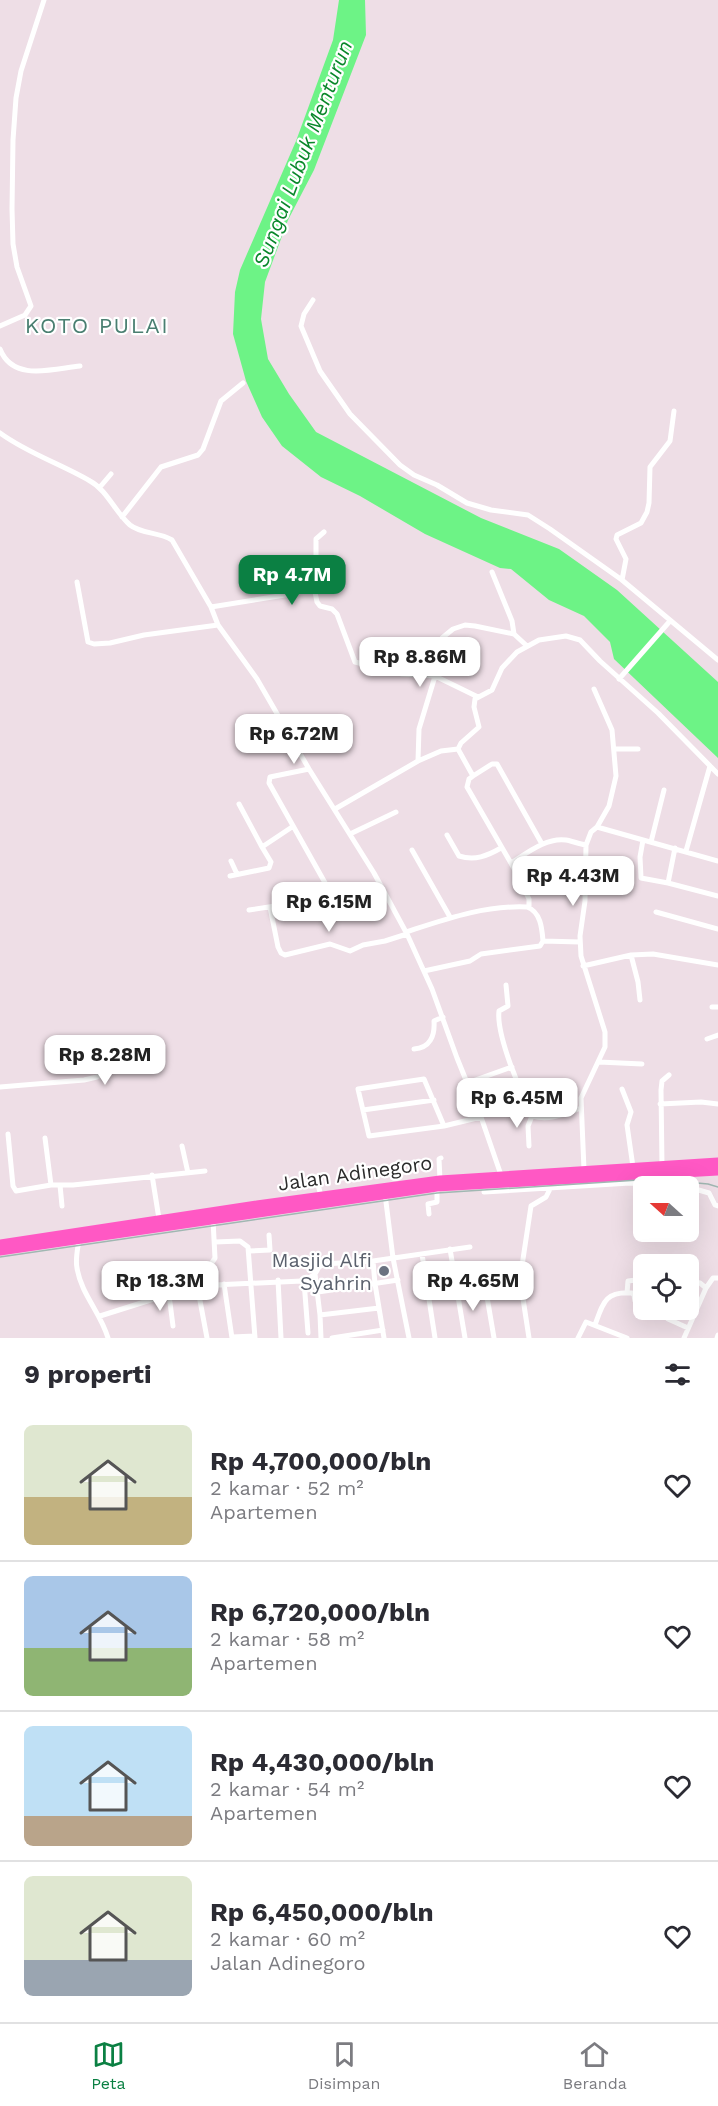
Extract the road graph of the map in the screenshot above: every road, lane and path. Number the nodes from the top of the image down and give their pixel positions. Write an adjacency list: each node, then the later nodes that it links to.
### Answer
1 (44, 0): 3 (street)
2 (313, 300): 15 (street)
3 (0, 326)
4 (0, 349): 5 (street)
5 (80, 366)
6 (243, 383): 11 (street)
7 (674, 411): 15 (street)
8 (0, 433): 10 (street)
9 (111, 474): 10 (street)
10 (100, 487): 11 (street)
11 (122, 517): 17 (street)
12 (324, 532): 13 (street)
13 (306, 570): 17 (street); 23 (street)
14 (492, 572): 20 (street)
15 (622, 580): 18 (street)
16 (77, 582): 19 (street)
17 (211, 607): 19 (street)
18 (669, 623): 22 (street); 24 (street)
19 (218, 625): 32 (street)
20 (514, 634): 21 (street); 23 (street)
21 (527, 646): 24 (street); 26 (street)
22 (718, 660)
23 (435, 676): 26 (street); 30 (street)
24 (621, 677): 31 (street)
25 (594, 689): 28 (street)
26 (478, 697): 27 (street)
27 (458, 749): 30 (street); 34 (street)
28 (614, 749): 29 (street); 40 (street)
29 (639, 750)
30 (418, 761): 37 (street)
31 (710, 766): 33 (street); 51 (street)
32 (309, 770): 37 (street); 39 (street)
33 (718, 774)
34 (473, 776): 45 (street); 48 (street)
35 (664, 790): 44 (street)
36 (239, 804): 47 (street)
37 (335, 809): 41 (street)
38 (396, 812): 41 (street)
39 (292, 826): 47 (street); 60 (street)
40 (597, 826): 43 (street); 46 (street)
41 (350, 834): 58 (street)
42 (447, 835): 48 (street)
43 (643, 840): 44 (street); 57 (street)
44 (651, 842): 49 (street)
45 (543, 844): 46 (street); 54 (street)
46 (585, 845): 69 (street)
47 (262, 847): 55 (street)
48 (501, 848): 54 (street)
49 (675, 849): 51 (street); 57 (street)
50 (412, 850): 65 (street)
51 (686, 851): 53 (street)
52 (231, 861): 55 (street)
53 (718, 861)
54 (511, 862): 62 (street)
55 (237, 874): 56 (street)
56 (230, 876)
57 (668, 883): 59 (street)
58 (384, 892): 60 (street); 67 (street)
59 (718, 896)
60 (333, 897): 61 (street)
61 (270, 907): 63 (street); 67 (street)
62 (530, 907): 65 (street); 68 (street)
63 (249, 910)
64 (656, 912): 66 (street)
65 (450, 918): 67 (street)
66 (718, 929)
67 (407, 933): 73 (street)
68 (543, 941): 69 (street); 73 (street)
69 (580, 942): 72 (street)
70 (632, 955): 71 (street); 72 (street); 75 (street)
71 (718, 965)
72 (583, 966): 80 (street)
73 (424, 971): 76 (street)
74 (506, 985): 82 (street)
75 (640, 1000)
76 (442, 1017): 79 (street); 85 (street)
77 (718, 1035): 78 (street)
78 (707, 1039)
79 (414, 1049)
80 (598, 1062): 81 (street); 91 (street)
81 (642, 1064)
82 (512, 1067): 85 (street); 93 (street)
83 (123, 1069): 86 (street)
84 (669, 1075): 89 (street)
85 (467, 1083): 94 (street)
86 (0, 1087)
87 (622, 1089): 103 (street)
88 (434, 1100): 92 (street); 92 (street); 95 (street)
89 (660, 1104): 90 (street); 102 (street)
90 (718, 1104)
91 (581, 1107): 93 (street); 104 (street)
92 (363, 1110): 95 (street)
93 (532, 1116): 99 (street)
94 (481, 1117): 95 (street); 109 (street)
95 (444, 1126)
96 (8, 1134): 114 (street)
97 (45, 1138): 114 (street)
98 (182, 1146): 107 (street)
99 (529, 1146)
100 (441, 1158): 113 (street)
101 (718, 1162): 102 (highway, Jalan Adinegoro)
102 (662, 1166): 103 (highway, Jalan Adinegoro)
103 (633, 1167): 104 (highway, Jalan Adinegoro)
104 (584, 1170): 109 (highway, Jalan Adinegoro)
105 (205, 1171): 107 (street)
106 (718, 1171): 111 (highway, Jalan Adinegoro)
107 (188, 1173): 108 (street)
108 (152, 1175): 115 (street); 126 (street)
109 (501, 1175): 113 (highway, Jalan Adinegoro)
110 (316, 1177): 120 (street)
111 (565, 1183): 112 (street); 113 (highway, Jalan Adinegoro); 116 (street)
112 (633, 1183)
113 (439, 1184): 119 (highway, Jalan Adinegoro); 120 (highway, Jalan Adinegoro); 125 (street)
114 (51, 1185): 115 (street)
115 (60, 1185): 121 (street)
116 (550, 1189): 118 (street); 142 (street)
117 (699, 1190): 122 (street)
118 (484, 1192)
119 (385, 1194): 123 (highway, Jalan Adinegoro); 137 (street)
120 (321, 1196): 123 (highway, Jalan Adinegoro)
121 (62, 1206)
122 (718, 1206)
123 (257, 1209): 124 (highway, Jalan Adinegoro)
124 (244, 1211): 126 (highway, Jalan Adinegoro); 127 (highway, Jalan Adinegoro)
125 (429, 1214)
126 (159, 1219): 131 (highway, Jalan Adinegoro)
127 (213, 1220): 129 (highway, Jalan Adinegoro); 130 (street)
128 (269, 1235): 135 (street)
129 (79, 1239): 134 (highway, Jalan Adinegoro); 161 (street)
130 (215, 1242): 135 (street); 140 (street)
131 (0, 1244)
132 (470, 1247): 133 (street)
133 (450, 1249): 136 (street); 153 (street)
134 (0, 1251)
135 (249, 1251): 147 (street)
136 (422, 1254): 137 (street); 177 (street)
137 (393, 1258): 138 (street); 144 (street)
138 (373, 1261): 139 (street); 150 (street)
139 (315, 1274): 146 (street); 155 (street)
140 (213, 1276)
141 (718, 1278): 152 (street)
142 (520, 1279): 151 (street); 180 (street)
143 (278, 1280): 146 (street); 147 (street); 172 (street)
144 (398, 1280): 150 (street); 176 (street)
145 (633, 1280): 156 (street)
146 (304, 1281): 167 (street)
147 (252, 1282): 149 (street); 168 (street)
148 (699, 1283): 152 (street)
149 (224, 1284): 154 (street); 171 (street)
150 (375, 1284): 155 (street); 159 (street)
151 (485, 1285): 153 (street); 179 (street)
152 (706, 1288): 165 (street)
153 (457, 1289): 178 (street)
154 (198, 1290): 158 (street); 170 (street)
155 (318, 1292): 160 (street)
156 (627, 1293): 157 (street); 163 (street)
157 (633, 1294)
158 (169, 1295): 161 (street); 164 (street)
159 (379, 1308): 160 (street); 166 (street)
160 (320, 1315): 173 (street)
161 (100, 1316): 169 (street)
162 (672, 1320): 165 (street)
163 (595, 1325): 181 (street); 182 (street)
164 (173, 1326)
165 (688, 1328): 183 (street)
166 (383, 1330): 174 (street); 175 (street)
167 (308, 1333)
168 (255, 1337): 171 (street)
169 (108, 1338)
170 (207, 1338)
171 (232, 1338)
172 (281, 1338)
173 (321, 1338)
174 (332, 1338)
175 (384, 1338)
176 (409, 1338)
177 (435, 1338)
178 (465, 1338)
179 (494, 1338)
180 (529, 1338)
181 (578, 1338)
182 (627, 1338)
183 (684, 1338)

